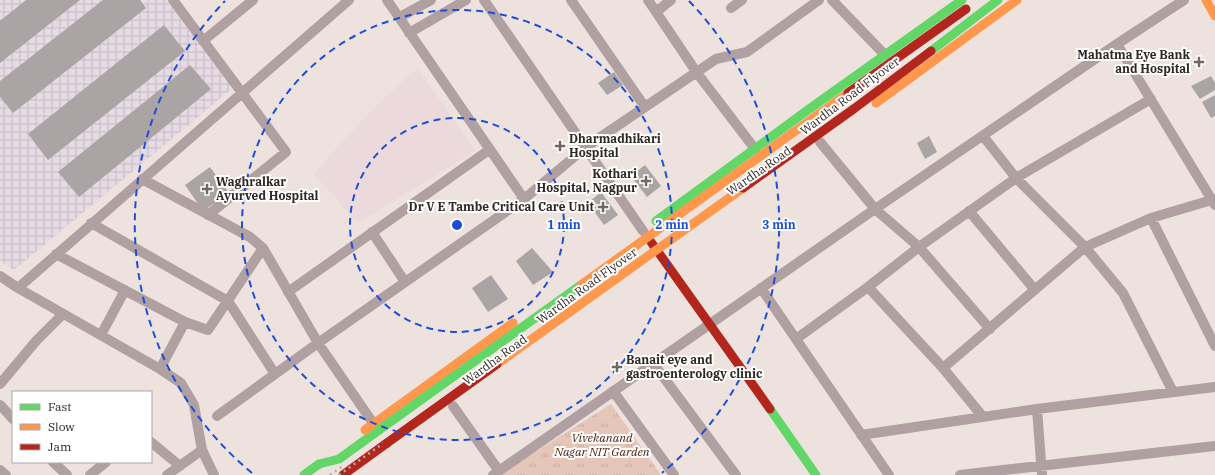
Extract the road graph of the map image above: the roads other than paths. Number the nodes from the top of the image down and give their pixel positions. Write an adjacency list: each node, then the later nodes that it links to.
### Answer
1 (173, 0): 25 (street)
2 (253, 0): 25 (street)
3 (349, 0): 29 (street)
4 (387, 0): 23 (street)
5 (431, 0): 23 (street)
6 (466, 0): 24 (street)
7 (484, 0): 34 (street)
8 (570, 0): 31 (street)
9 (648, 0): 21 (street)
10 (671, 0): 21 (street)
11 (742, 0): 20 (street)
12 (819, 0): 28 (street)
13 (832, 0): 27 (street)
14 (962, 0): 27 (main road, Wardha Road)
15 (998, 0): 102 (main road, Wardha Road Flyover, bridge)
16 (1017, 0): 33 (main road, Wardha Road)
17 (1184, 0): 26 (street)
18 (1206, 0): 22 (main road)
19 (972, 5): 91 (main road, Wardha Road Flyover, bridge)
20 (731, 8)
21 (656, 12): 28 (street)
22 (1215, 16)
23 (400, 18): 24 (street)
24 (409, 34): 36 (street)
25 (203, 41): 29 (street)
26 (1117, 44): 30 (street); 32 (street)
27 (885, 55): 35 (main road, Wardha Road)
28 (697, 72): 31 (street); 35 (street)
29 (242, 92): 38 (street); 43 (street)
30 (1151, 99): 37 (street); 40 (street)
31 (645, 107): 34 (street)
32 (983, 136): 37 (street); 41 (street)
33 (820, 142): 41 (street); 52 (main road, Wardha Road)
34 (586, 147): 39 (street); 46 (street)
35 (755, 149): 46 (main road, Wardha Road)
36 (490, 150): 39 (street); 47 (street)
37 (1016, 178): 42 (street); 49 (street)
38 (142, 179): 43 (street); 45 (street)
39 (524, 199): 54 (street)
40 (1214, 201): 44 (street)
41 (874, 209): 48 (street); 57 (street)
42 (969, 211): 48 (street); 59 (street)
43 (208, 215): 50 (street)
44 (1151, 218): 49 (street); 69 (street)
45 (90, 223): 51 (street); 61 (street)
46 (643, 231): 52 (main road); 84 (main road, Wardha Road)
47 (372, 232): 54 (street); 60 (street)
48 (919, 247): 55 (street); 65 (street)
49 (1086, 247): 59 (street); 77 (street)
50 (263, 248): 60 (street); 61 (street)
51 (56, 254): 56 (street); 58 (street)
52 (661, 255): 64 (main road); 79 (main road, Wardha Road)
53 (0, 276): 56 (street)
54 (406, 282): 68 (street)
55 (868, 287): 67 (street); 71 (street)
56 (18, 288): 62 (street)
57 (761, 288): 64 (street); 67 (street)
58 (125, 290): 63 (street); 66 (street)
59 (1035, 290): 65 (street)
60 (288, 292): 68 (street)
61 (228, 301): 63 (street); 73 (street)
62 (63, 314): 66 (street); 74 (street)
63 (184, 322): 72 (street)
64 (709, 323): 70 (street); 106 (main road)
65 (990, 329): 71 (street)
66 (101, 335): 72 (street)
67 (796, 339): 85 (street)
68 (318, 343): 73 (street); 84 (street)
69 (1215, 346)
70 (653, 362): 76 (street); 105 (street)
71 (943, 368): 82 (street)
72 (160, 369): 88 (street)
73 (275, 374): 81 (street)
74 (0, 384)
75 (1215, 387): 77 (street)
76 (612, 391): 95 (street); 104 (street)
77 (1173, 392): 80 (street)
78 (0, 405): 83 (street)
79 (453, 406): 95 (street); 103 (main road, Wardha Road)
80 (1037, 409): 82 (street); 94 (street)
81 (217, 416)
82 (983, 417): 85 (street)
83 (12, 418)
84 (373, 423): 91 (main road, Wardha Road)
85 (861, 435): 107 (street)
86 (152, 443): 92 (street)
87 (1215, 446): 94 (street)
88 (202, 450): 92 (street); 100 (street)
89 (54, 463): 97 (street)
90 (105, 463): 98 (street)
91 (319, 464): 101 (main road, Wardha Road)
92 (180, 466): 99 (street)
93 (0, 470): 96 (street)
94 (1041, 470): 108 (street)
95 (496, 473)
96 (6, 475)
97 (67, 475)
98 (90, 475)
99 (167, 475)
100 (214, 475)
101 (304, 475)
102 (343, 475)
103 (357, 475)
104 (674, 475)
105 (736, 475)
106 (816, 475)
107 (889, 475)
108 (960, 475)

